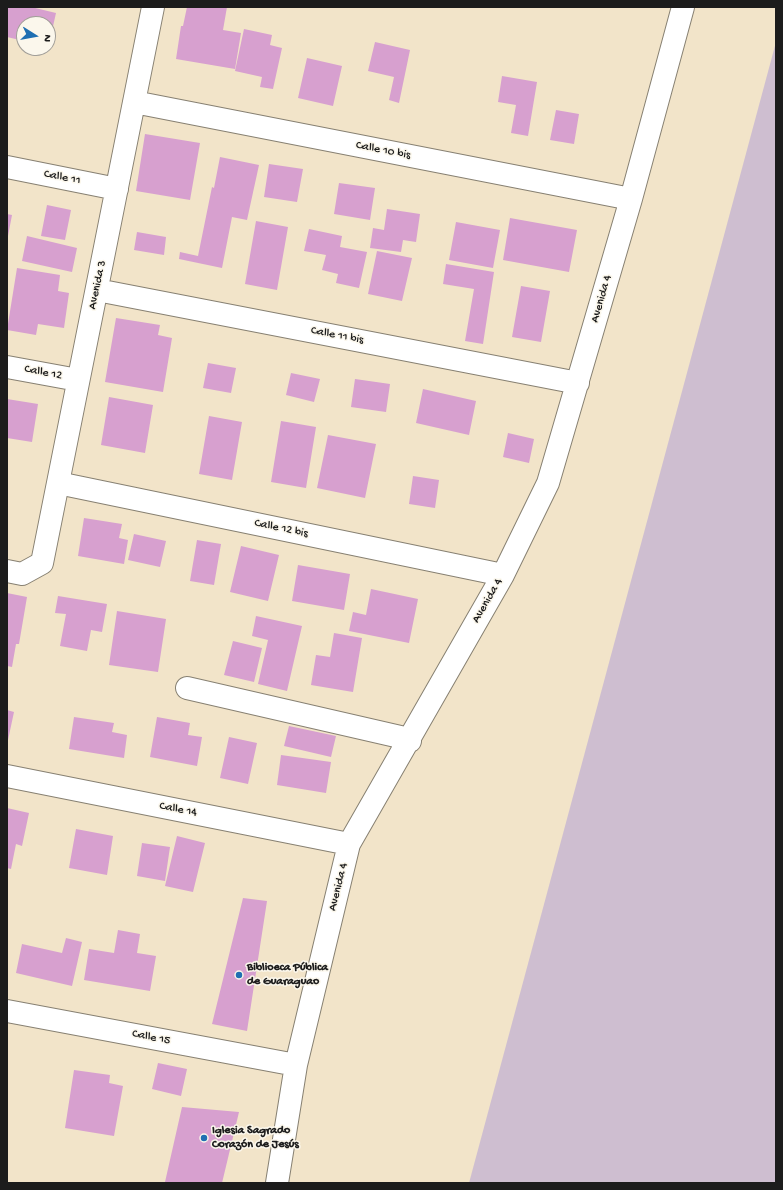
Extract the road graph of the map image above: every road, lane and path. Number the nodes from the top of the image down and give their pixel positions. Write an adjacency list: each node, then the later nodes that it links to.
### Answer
1 (153, 7): 3 (street, Avenida 3)
2 (683, 7): 6 (street, Avenida 4)
3 (134, 102): 5 (street, Avenida 3); 6 (street, Calle 10 bis)
4 (7, 167): 5 (street, Calle 11)
5 (117, 189): 7 (street, Avenida 3)
6 (631, 199): 10 (street, Avenida 4)
7 (97, 290): 9 (street, Avenida 3); 10 (street, Calle 11 bis)
8 (7, 367): 9 (street, Calle 12)
9 (78, 380): 11 (street, Avenida 3)
10 (578, 383): 13 (street, Avenida 4)
11 (58, 483): 12 (street, Avenida 3); 13 (street, Calle 12 bis)
12 (7, 571)
13 (503, 575): 15 (street, Avenida 4)
14 (187, 688): 15 (street)
15 (410, 740): 17 (street, Avenida 4)
16 (7, 776): 17 (street, Calle 14)
17 (349, 844): 19 (street, Avenida 4)
18 (7, 1011): 19 (street, Calle 15)
19 (296, 1065): 20 (street, Avenida 4)
20 (277, 1183)

